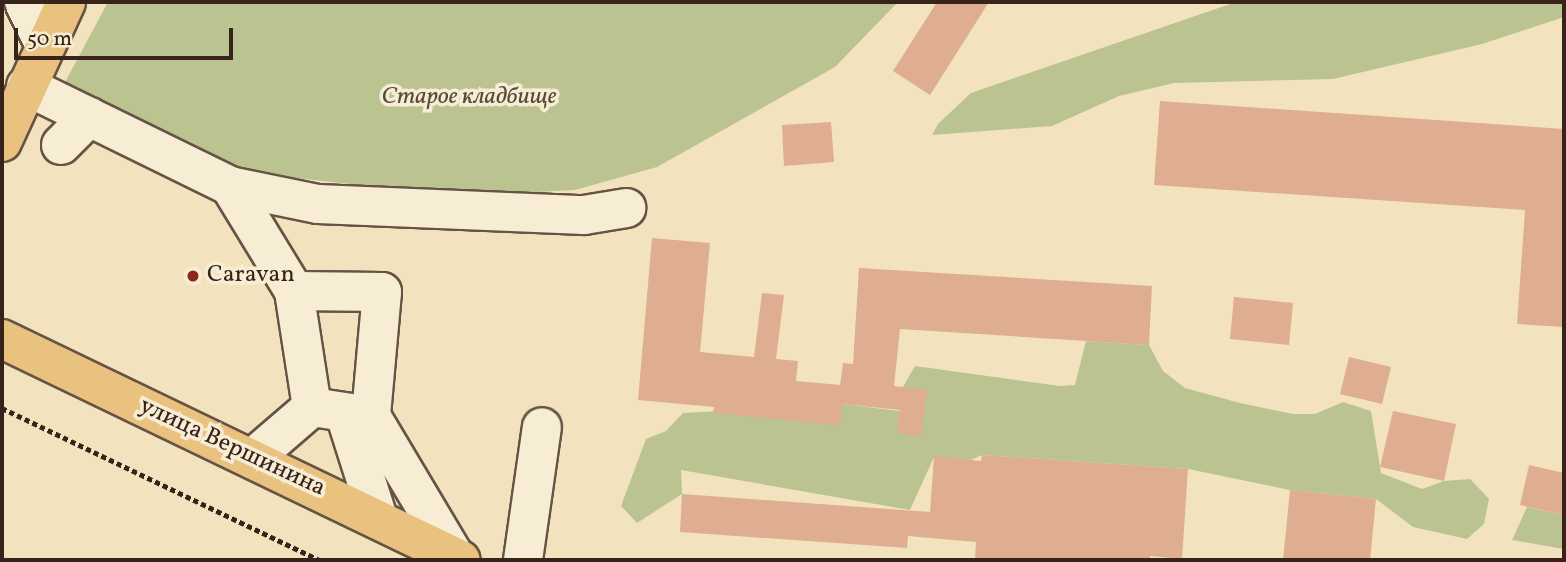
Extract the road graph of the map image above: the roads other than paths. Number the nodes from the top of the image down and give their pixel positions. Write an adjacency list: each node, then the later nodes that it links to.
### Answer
1 (24, 2): 3 (lane)
2 (66, 2): 3 (main road)
3 (44, 44): 4 (main road)
4 (26, 86): 5 (lane); 6 (main road)
5 (89, 117): 7 (lane); 8 (lane)
6 (2, 142)
7 (61, 145)
8 (230, 186): 9 (lane); 10 (lane)
9 (625, 208)
10 (294, 291): 12 (lane); 12 (lane)
11 (2, 339): 14 (main road, улица Вершинина)
12 (343, 413): 14 (lane); 15 (lane); 16 (lane)
13 (542, 427): 17 (lane)
14 (253, 458): 15 (main road, улица Вершинина)
15 (378, 518): 16 (main road, улица Вершинина)
16 (458, 559)
17 (523, 560)

